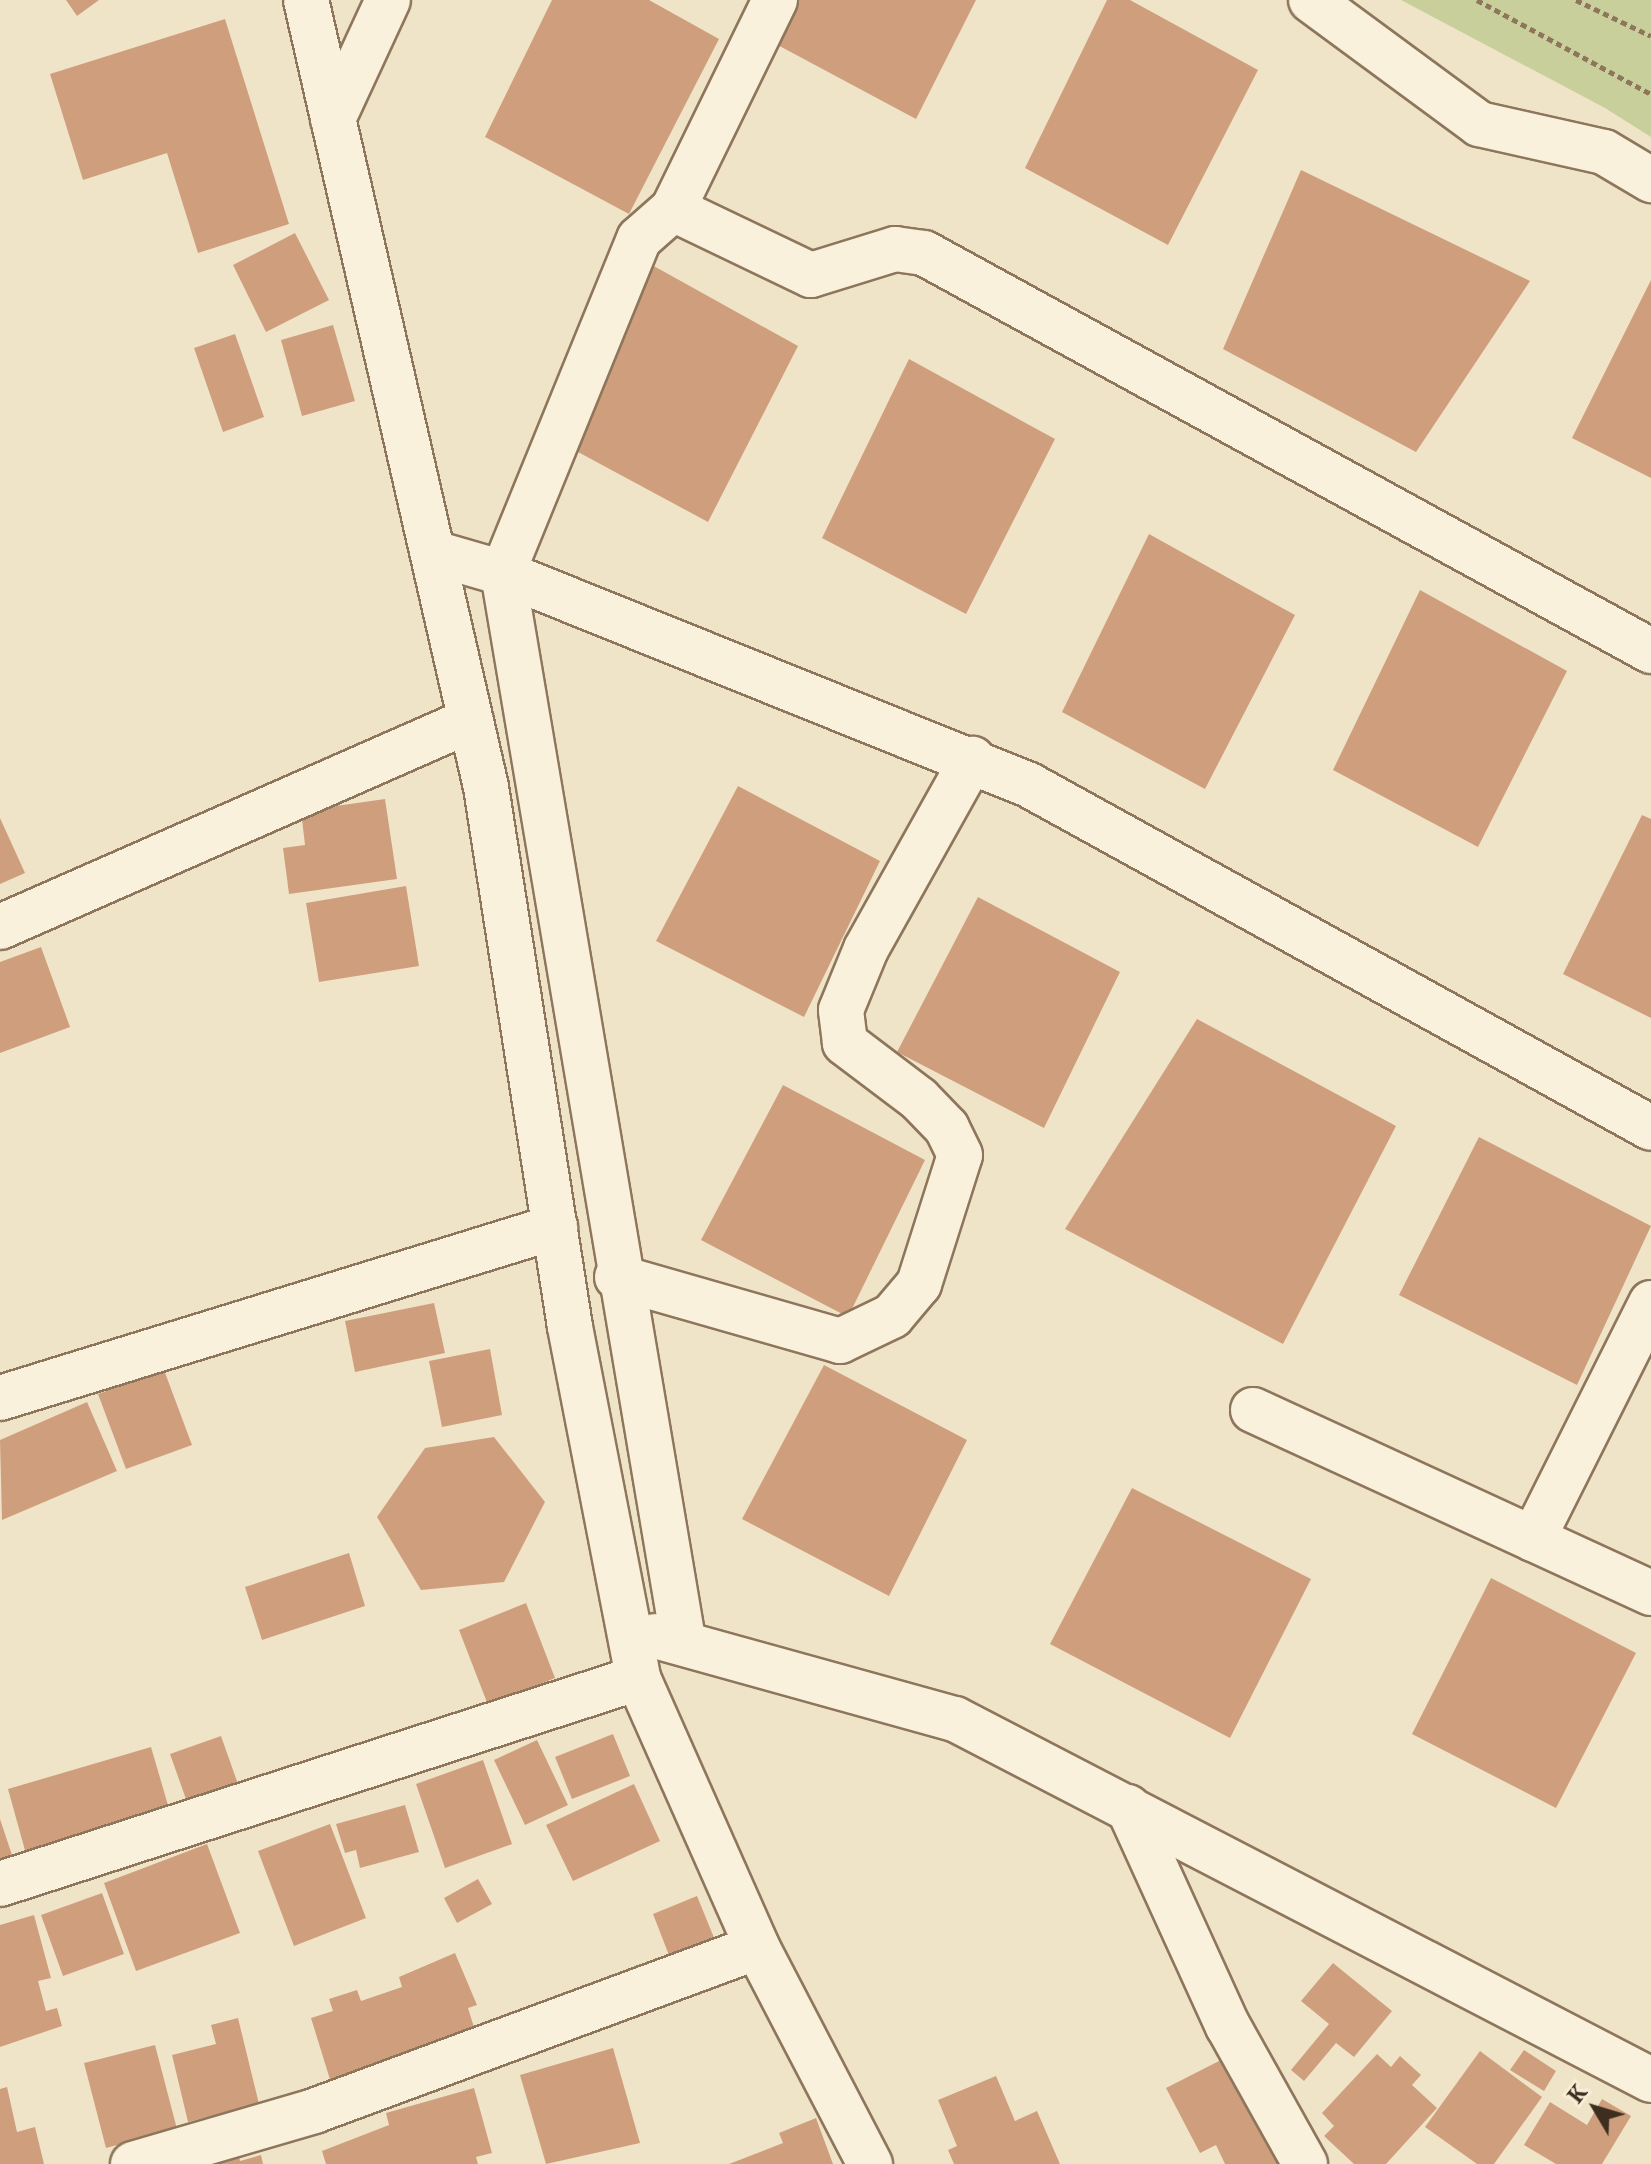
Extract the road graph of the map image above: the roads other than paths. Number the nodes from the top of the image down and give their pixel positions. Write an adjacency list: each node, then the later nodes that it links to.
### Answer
1 (306, 0): 5 (street)
2 (388, 0): 5 (street)
3 (775, 0): 7 (street)
4 (1311, 0): 6 (street)
5 (333, 119): 8 (street)
6 (1651, 180)
7 (673, 209): 9 (street); 10 (street)
8 (434, 553): 9 (street); 11 (street)
9 (503, 573): 12 (street); 16 (street)
10 (1651, 651)
11 (471, 720): 13 (street); 15 (street)
12 (972, 759): 14 (street); 16 (street)
13 (0, 927)
14 (1651, 1128)
15 (555, 1227): 18 (street); 22 (street)
16 (617, 1277): 23 (street)
17 (1651, 1303): 20 (street)
18 (0, 1398)
19 (1253, 1410): 20 (street)
20 (1533, 1539): 21 (street)
21 (1651, 1593)
22 (629, 1633): 23 (street); 24 (street)
23 (683, 1639): 25 (street)
24 (638, 1678): 26 (street); 27 (street)
25 (1128, 1807): 28 (street); 31 (street)
26 (0, 1884)
27 (757, 1947): 29 (street); 30 (street)
28 (1651, 2080)
29 (133, 2164)
30 (870, 2164)
31 (1305, 2164)

